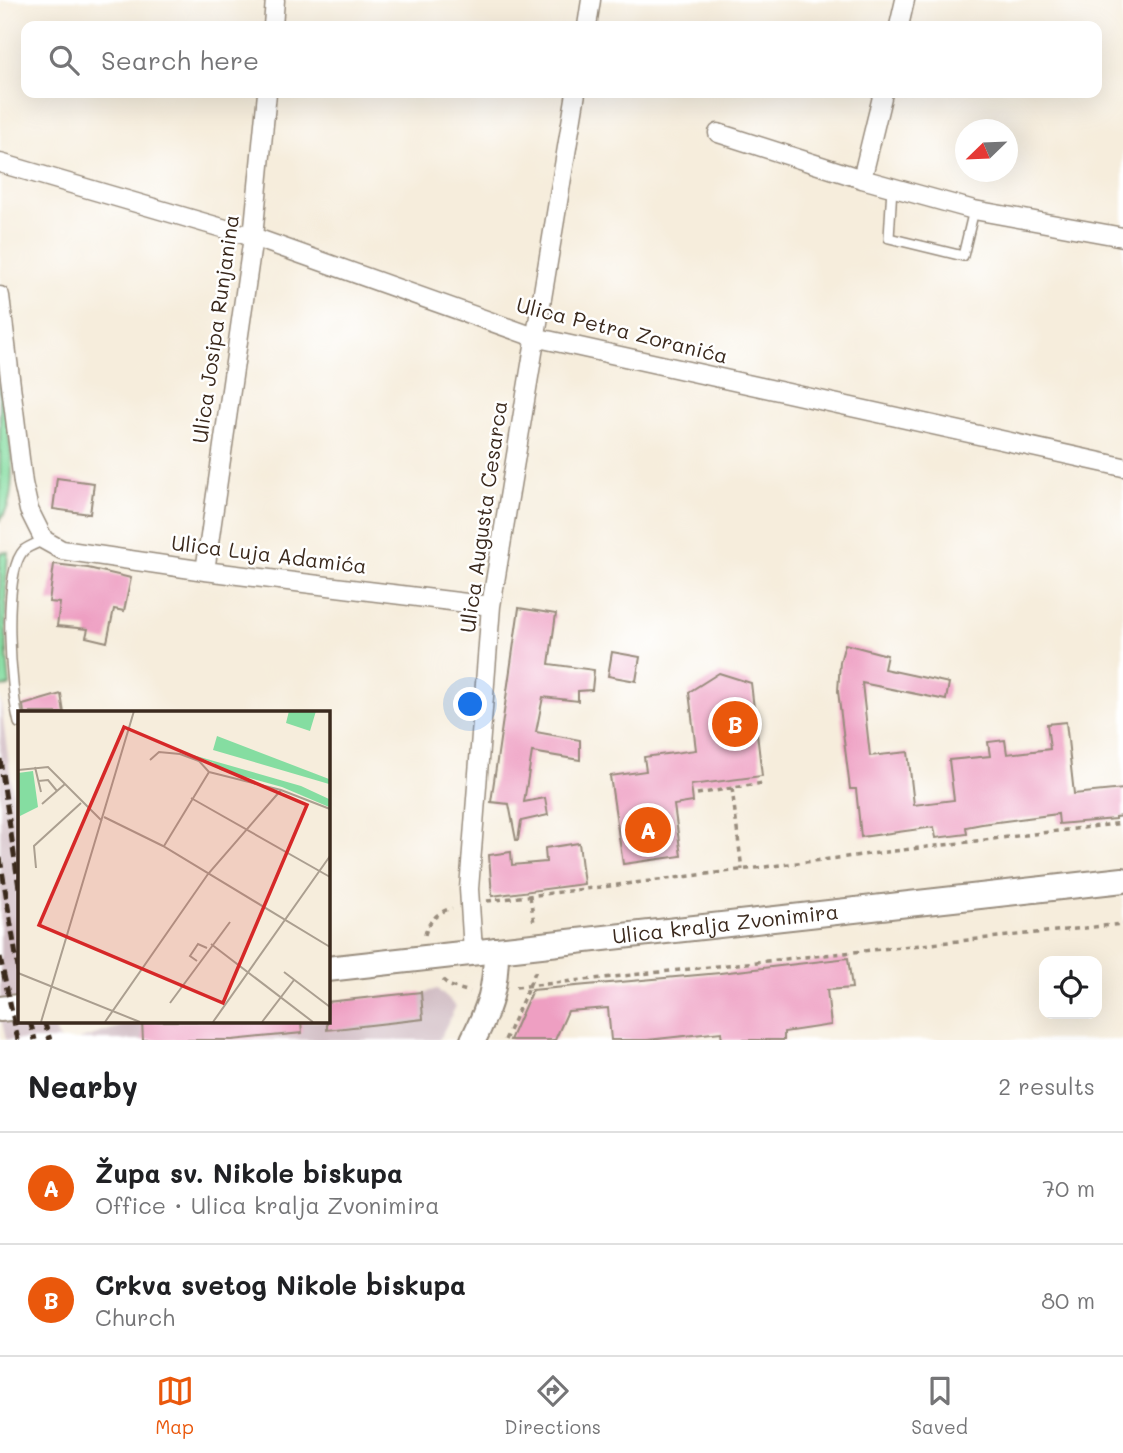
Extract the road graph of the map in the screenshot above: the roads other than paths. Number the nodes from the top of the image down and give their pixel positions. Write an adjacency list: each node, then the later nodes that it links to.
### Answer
1 (275, 0): 4 (street)
2 (592, 0): 5 (street)
3 (905, 0): 6 (street)
4 (273, 21)
5 (588, 21)
6 (900, 21)
7 (267, 98): 15 (street, Ulica Josipa Runjanina)
8 (575, 98): 18 (street, Ulica Augusta Cesarca)
9 (882, 98): 12 (street)
10 (718, 133): 12 (street)
11 (0, 163): 15 (street, Ulica Petra Zoranića)
12 (862, 179): 13 (street)
13 (892, 187): 14 (street); 14 (lane)
14 (974, 211): 16 (street)
15 (253, 237): 18 (street, Ulica Petra Zoranića); 21 (street, Ulica Josipa Runjanina)
16 (1123, 237)
17 (0, 296): 20 (street)
18 (534, 337): 19 (street, Ulica Petra Zoranića); 22 (street, Ulica Augusta Cesarca)
19 (1123, 467)
20 (44, 540): 21 (street, Ulica Luja Adamića); 23 (lane)
21 (205, 571): 22 (street, Ulica Luja Adamića)
22 (491, 606): 25 (street, Ulica Augusta Cesarca)
23 (18, 715)
24 (1123, 880): 25 (main road, Ulica kralja Zvonimira)
25 (485, 951): 26 (main road, Ulica kralja Zvonimira); 29 (main road)
26 (329, 969)
27 (18, 1007): 28 (main road)
28 (0, 1009)
29 (473, 1040)

